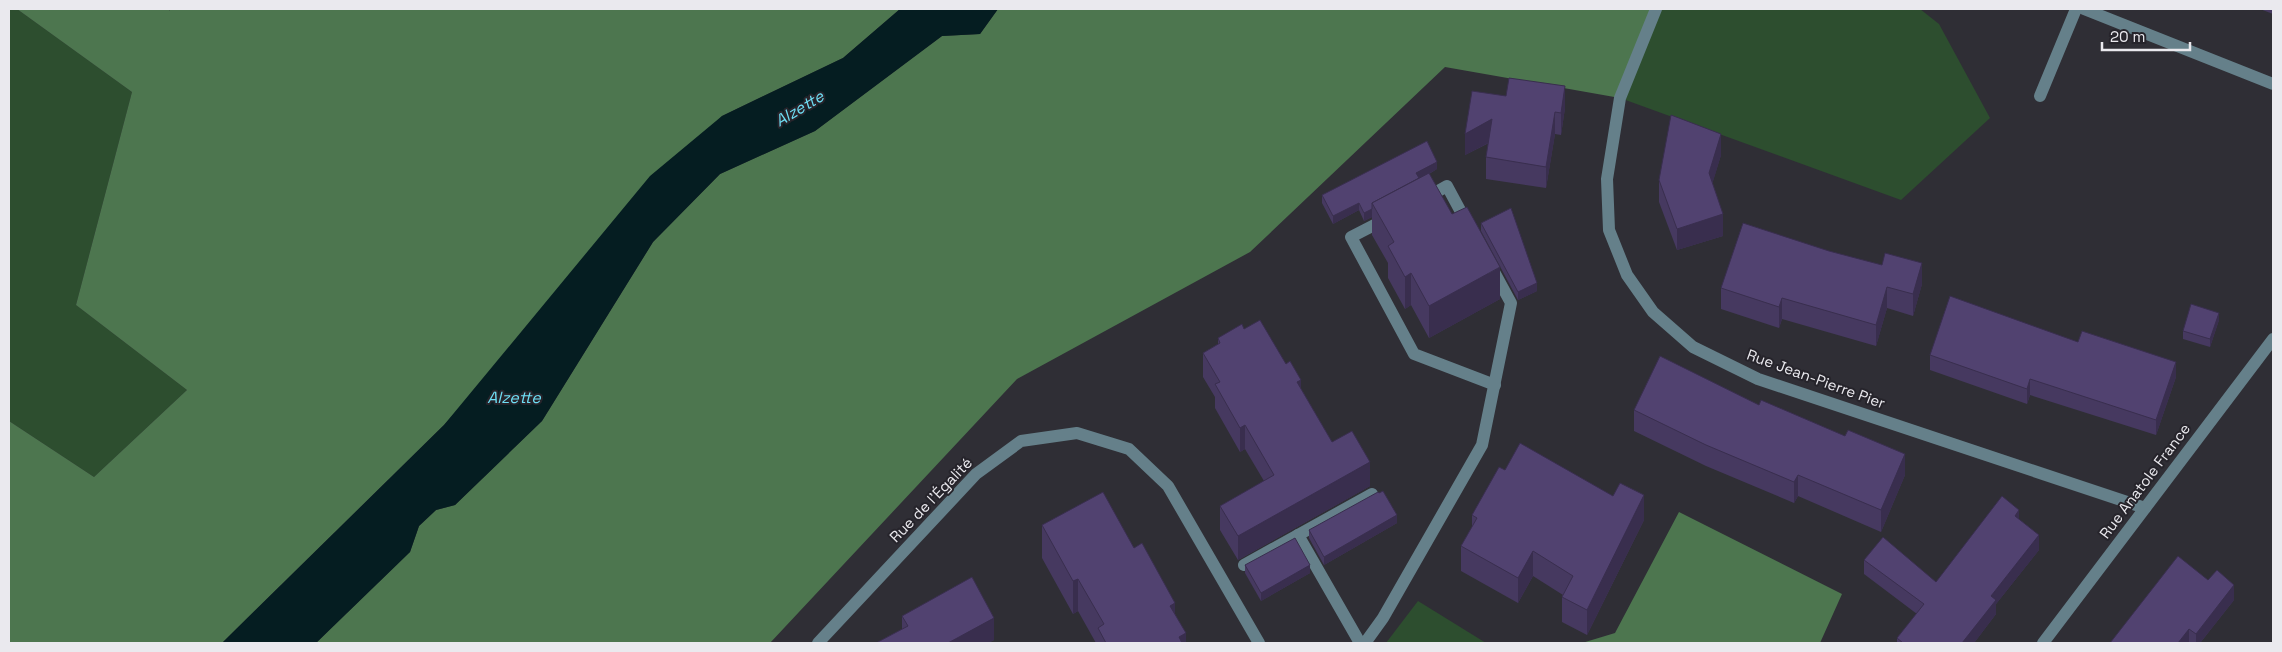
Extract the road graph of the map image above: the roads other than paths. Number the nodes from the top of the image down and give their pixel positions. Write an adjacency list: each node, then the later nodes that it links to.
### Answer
1 (1656, 9): 13 (street, Rue Jean-Pierre Pier)
2 (2076, 9): 5 (street)
3 (2084, 9): 4 (street)
4 (2273, 84)
5 (2040, 96)
6 (1412, 205): 8 (street)
7 (1394, 214): 11 (street)
8 (1474, 236)
9 (1484, 253): 11 (street)
10 (2273, 339): 13 (street, Rue Anatole France)
11 (1494, 384): 19 (street)
12 (1372, 494): 14 (street)
13 (2145, 508): 20 (street, Rue Anatole France)
14 (1298, 535): 15 (street); 18 (street)
15 (1244, 565)
16 (818, 643): 17 (street, Rue de l'Égalité)
17 (1258, 643)
18 (1360, 643)
19 (1364, 643)
20 (2043, 643)

